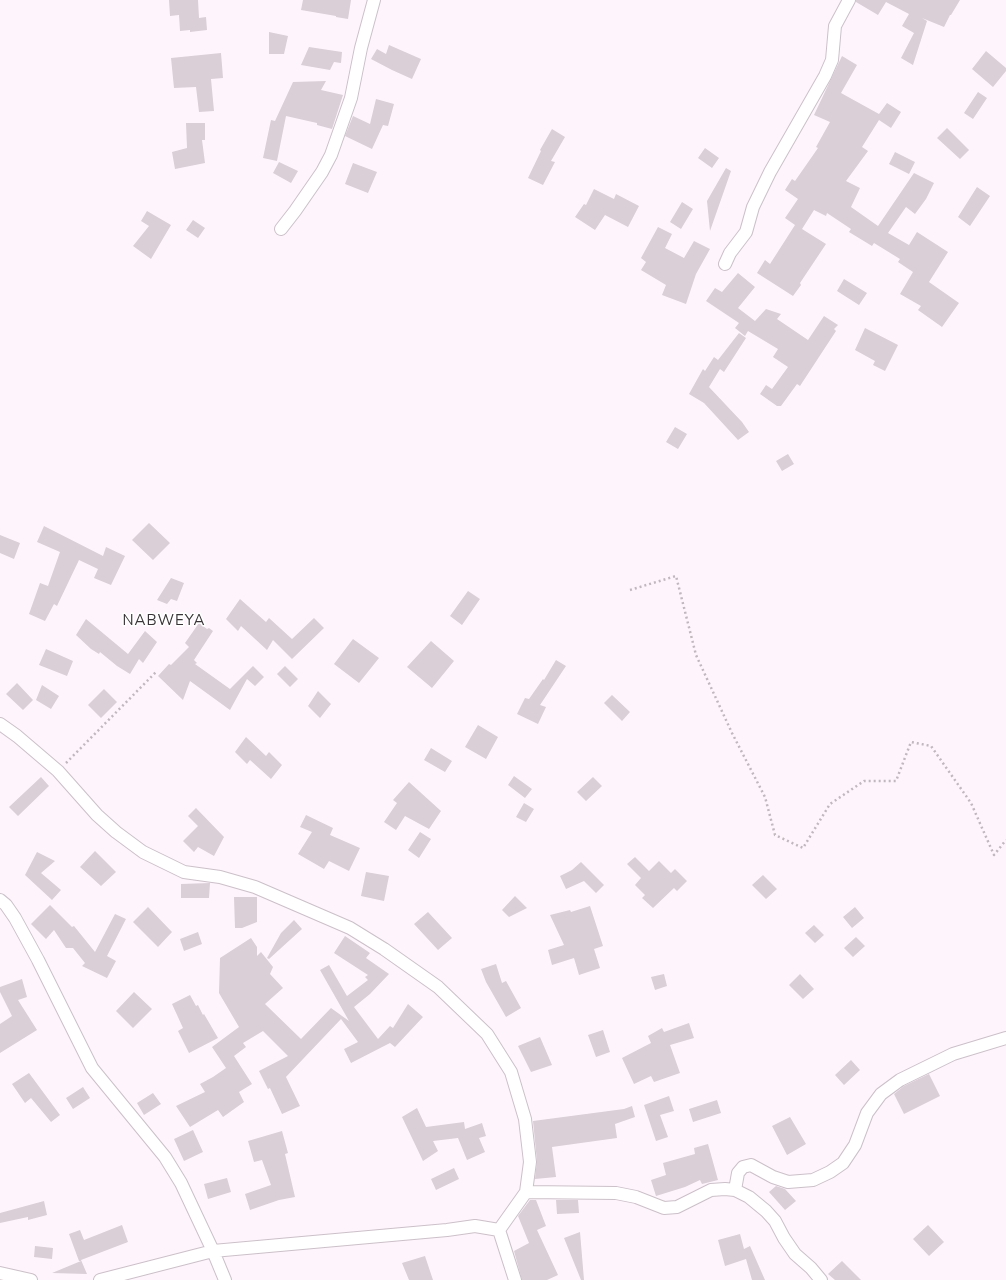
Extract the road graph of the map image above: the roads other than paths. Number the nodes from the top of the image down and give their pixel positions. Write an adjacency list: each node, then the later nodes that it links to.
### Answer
1 (374, 0): 3 (street)
2 (849, 0): 4 (street)
3 (281, 229)
4 (725, 264)
5 (0, 724): 9 (street)
6 (0, 900): 11 (street)
7 (1006, 1038): 8 (street)
8 (736, 1190): 9 (street); 17 (street)
9 (526, 1192): 10 (street)
10 (500, 1230): 11 (street); 16 (street)
11 (213, 1251): 14 (street); 15 (street)
12 (0, 1273): 13 (street)
13 (31, 1280)
14 (100, 1280)
15 (225, 1280)
16 (515, 1280)
17 (821, 1280)

